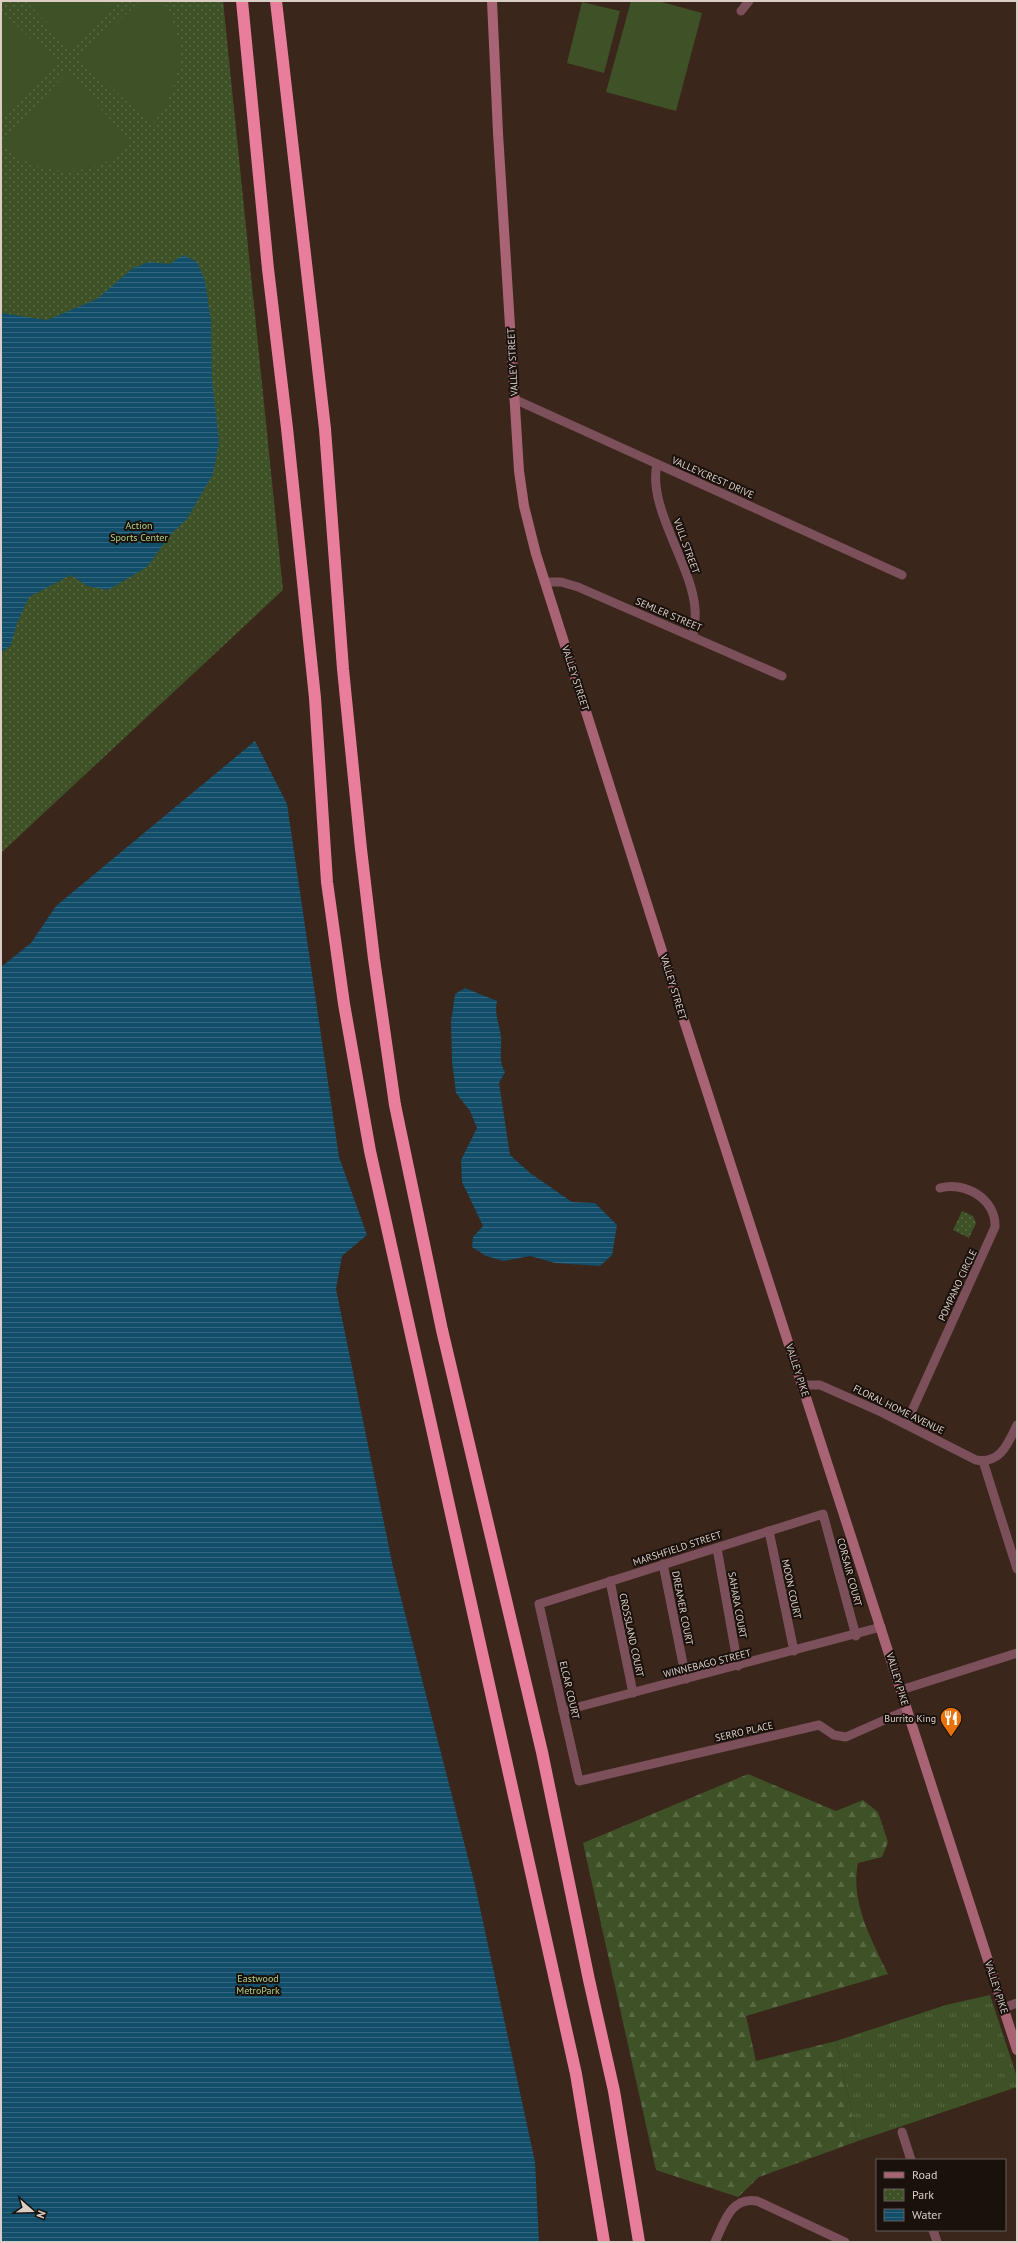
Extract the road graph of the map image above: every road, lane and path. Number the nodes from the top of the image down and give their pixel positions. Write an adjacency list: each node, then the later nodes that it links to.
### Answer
1 (242, 1): 42 (highway)
2 (276, 1): 43 (highway)
3 (492, 1): 6 (street, VALLEY STREET)
4 (749, 1): 5 (street)
5 (741, 10)
6 (514, 399): 7 (street, VALLEYCREST DRIVE); 9 (street, VALLEY STREET)
7 (657, 464): 8 (street, VALLEYCREST DRIVE); 10 (street, VULL STREET)
8 (902, 575)
9 (545, 582): 10 (street, SEMLER STREET); 13 (street, VALLEY STREET)
10 (693, 637): 11 (street, SEMLER STREET)
11 (782, 676)
12 (940, 1188): 15 (street, POMPANO CIRCLE)
13 (786, 1331): 14 (street, VALLEY PIKE)
14 (803, 1385): 15 (street, FLORAL HOME AVENUE); 25 (street, VALLEY PIKE)
15 (906, 1424): 17 (street, FLORAL HOME AVENUE)
16 (1017, 1425): 17 (street)
17 (983, 1461): 22 (street)
18 (823, 1514): 19 (street, MARSHFIELD STREET); 26 (street, CORSAIR COURT)
19 (769, 1531): 20 (street, MARSHFIELD STREET); 27 (street, MOON COURT)
20 (717, 1548): 21 (street, MARSHFIELD STREET); 29 (street, SAHARA COURT)
21 (664, 1564): 23 (street, MARSHFIELD STREET); 30 (street, DREAMER COURT)
22 (1017, 1569)
23 (610, 1581): 24 (street, MARSHFIELD STREET); 32 (street, CROSSLAND COURT)
24 (538, 1604): 34 (street, ELCAR COURT)
25 (881, 1627): 26 (street, WINNEBAGO STREET); 31 (street, VALLEY PIKE)
26 (856, 1636): 27 (street, WINNEBAGO STREET)
27 (794, 1652): 29 (street, WINNEBAGO STREET)
28 (1017, 1653): 31 (street)
29 (738, 1666): 30 (street, WINNEBAGO STREET)
30 (686, 1679): 32 (street, WINNEBAGO STREET)
31 (901, 1690): 33 (street, VALLEY PIKE)
32 (633, 1693): 34 (street, WINNEBAGO STREET)
33 (907, 1710): 35 (street, SERRO PLACE); 37 (street, VALLEY PIKE)
34 (563, 1711): 35 (street, ELCAR COURT)
35 (579, 1780)
36 (1017, 2004): 37 (street)
37 (1004, 2008): 38 (street, VALLEY PIKE)
38 (1017, 2050)
39 (902, 2132): 40 (street)
40 (911, 2159)
41 (933, 2231): 46 (street)
42 (604, 2242)
43 (639, 2242)
44 (715, 2242): 45 (street)
45 (845, 2242)
46 (937, 2242)

